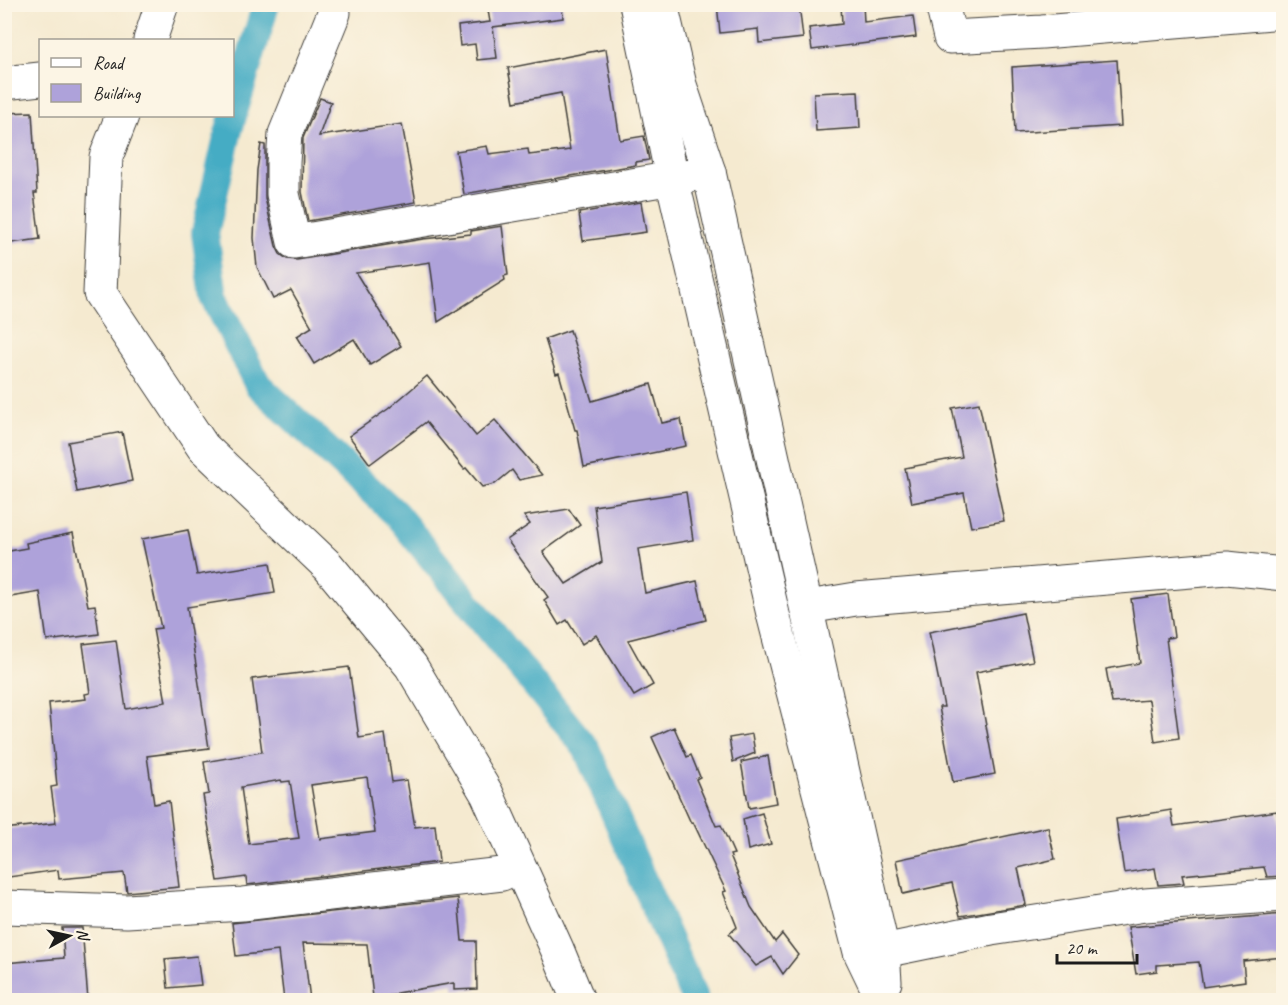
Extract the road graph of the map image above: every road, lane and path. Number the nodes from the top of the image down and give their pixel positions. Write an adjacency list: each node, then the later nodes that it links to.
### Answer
1 (162, 4): 7 (street)
2 (636, 4): 12 (street)
3 (661, 4): 11 (street)
4 (942, 4): 5 (street)
5 (1284, 12)
6 (334, 13): 12 (street)
7 (150, 39)
8 (39, 79): 9 (street)
9 (4, 83)
10 (122, 117): 19 (street)
11 (709, 172): 12 (street); 14 (street)
12 (672, 178): 20 (street)
13 (1284, 574): 14 (street)
14 (808, 607): 18 (street)
15 (502, 874): 17 (street)
16 (1284, 895): 18 (street)
17 (4, 907)
18 (883, 951): 20 (street)
19 (578, 1000)
20 (885, 1000)

